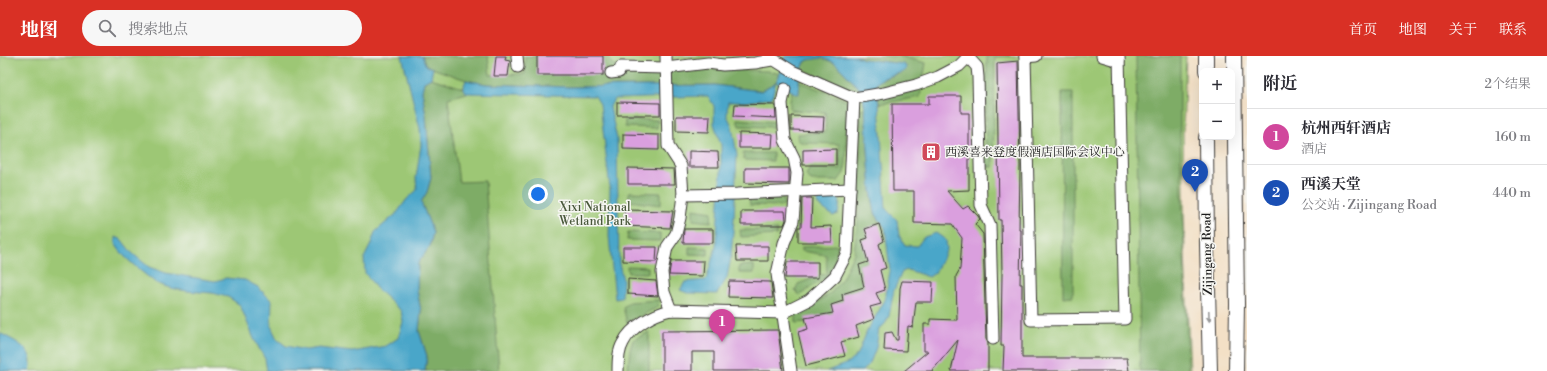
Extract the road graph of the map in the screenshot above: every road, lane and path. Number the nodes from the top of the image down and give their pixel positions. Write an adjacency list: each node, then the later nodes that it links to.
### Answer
1 (616, 56): 11 (street)
2 (666, 56): 11 (street)
3 (968, 56): 14 (street); 21 (street)
4 (1028, 56): 9 (street)
5 (1102, 56): 9 (street)
6 (1206, 56): 12 (main road)
7 (1234, 56): 25 (main road)
8 (770, 58): 10 (street); 14 (street)
9 (1119, 58)
10 (708, 59): 11 (street)
11 (666, 68): 18 (street)
12 (1206, 68)
13 (785, 90): 17 (street)
14 (857, 98): 16 (street)
15 (1206, 140): 24 (main road, Zijingang Road, one-way to 24)
16 (850, 189): 17 (street); 20 (street)
17 (796, 192): 18 (street); 20 (street)
18 (683, 195): 19 (street)
19 (671, 310): 20 (street); 22 (street)
20 (783, 313): 23 (street)
21 (993, 339)
22 (618, 371)
23 (791, 371)
24 (1210, 371)
25 (1236, 371)

